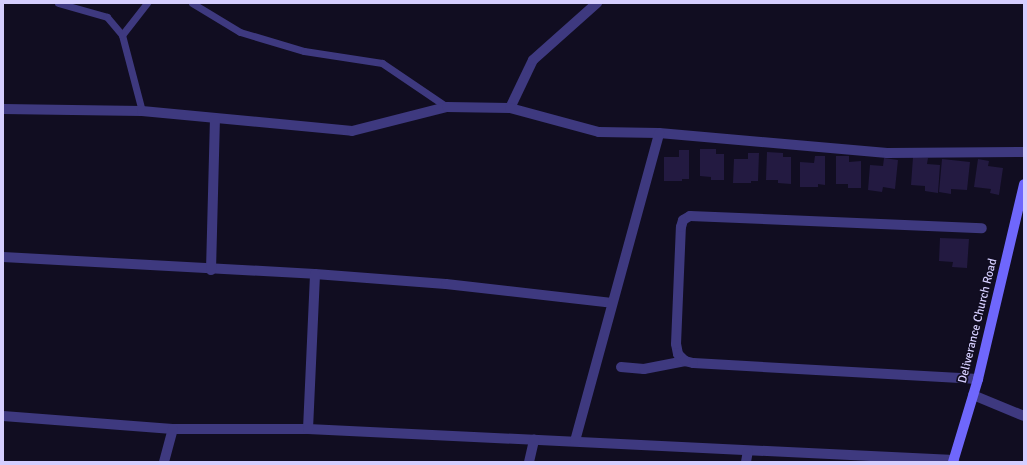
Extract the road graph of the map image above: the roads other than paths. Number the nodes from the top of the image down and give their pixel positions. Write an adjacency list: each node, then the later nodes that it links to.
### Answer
1 (58, 3): 5 (lane)
2 (147, 3): 5 (lane)
3 (192, 3): 6 (lane)
4 (597, 3): 7 (street)
5 (122, 35): 9 (lane)
6 (447, 107): 7 (street); 10 (street)
7 (510, 108): 11 (street)
8 (3, 109): 9 (street)
9 (142, 111): 10 (street)
10 (215, 119): 17 (street)
11 (659, 133): 12 (street); 19 (street)
12 (1024, 152)
13 (1024, 184): 14 (street, Deliverance Church Road)
14 (1021, 213): 22 (street, Deliverance Church Road)
15 (982, 228): 20 (street)
16 (3, 257): 17 (street)
17 (211, 270): 18 (street)
18 (315, 274): 19 (street); 27 (street)
19 (612, 303): 29 (street)
20 (685, 361): 21 (street); 22 (street)
21 (620, 367)
22 (978, 379): 23 (street, Deliverance Church Road)
23 (973, 395): 25 (street); 31 (street, Deliverance Church Road)
24 (3, 416): 26 (street)
25 (1024, 416)
26 (173, 429): 27 (street); 32 (street)
27 (308, 429): 28 (street)
28 (534, 440): 29 (street); 33 (street)
29 (575, 442): 30 (street)
30 (748, 451): 31 (street); 34 (street)
31 (954, 461)
32 (164, 462)
33 (529, 462)
34 (746, 462)

